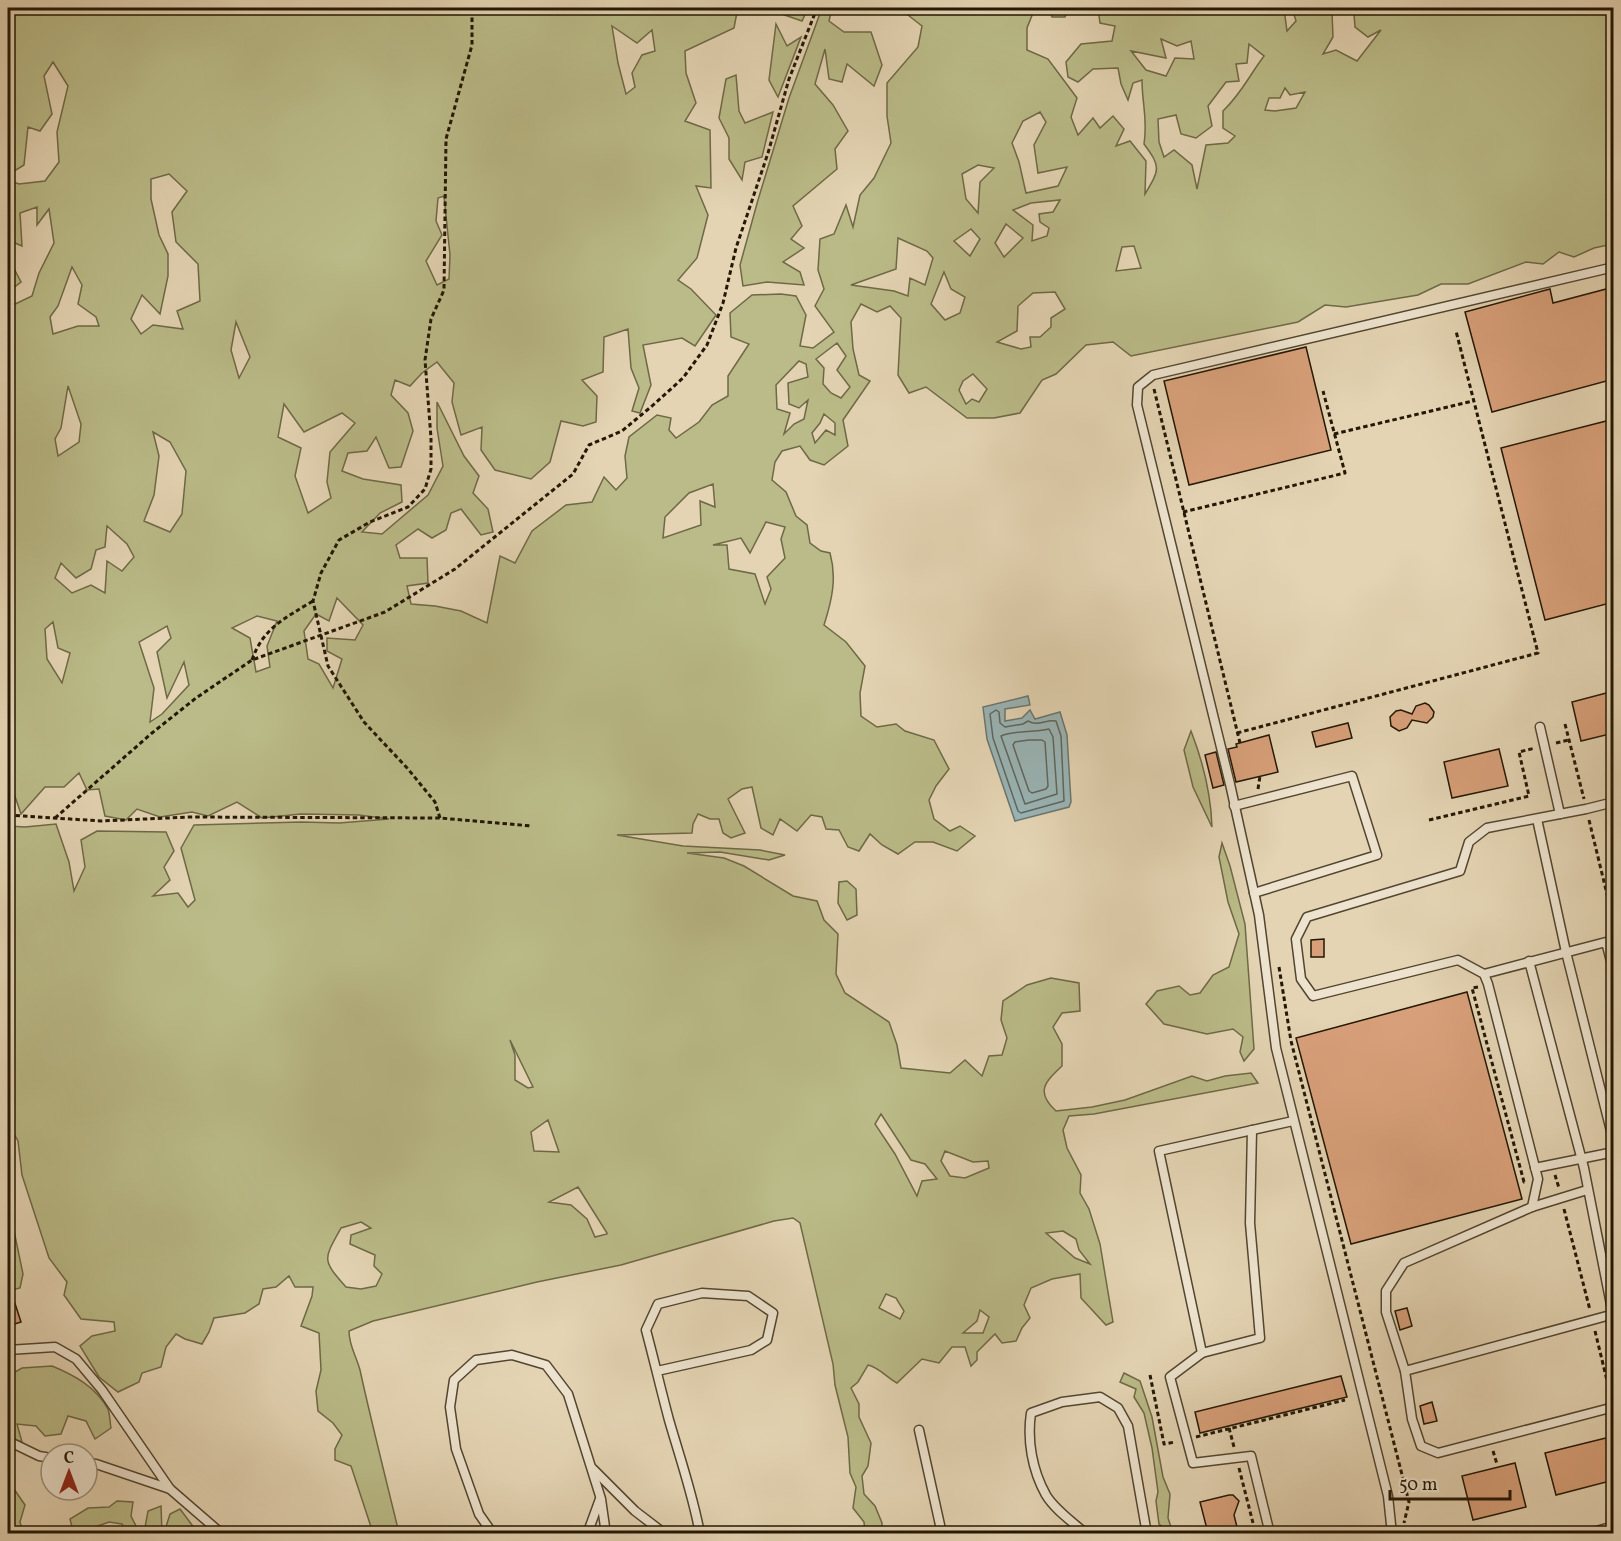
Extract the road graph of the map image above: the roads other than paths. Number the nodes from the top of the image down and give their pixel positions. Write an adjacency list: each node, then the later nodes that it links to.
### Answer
1 (1614, 267): 4 (lane)
2 (1540, 727): 5 (lane)
3 (1614, 802): 5 (lane)
4 (1234, 806): 7 (lane); 7 (lane)
5 (1560, 814): 6 (lane)
6 (1537, 819): 8 (lane); 11 (lane)
7 (1254, 893): 12 (lane)
8 (1566, 952): 9 (lane); 10 (lane); 14 (lane)
9 (1529, 961): 11 (lane); 16 (lane)
10 (1614, 973)
11 (1484, 974): 17 (lane)
12 (1293, 1120): 13 (lane); 44 (lane)
13 (1252, 1130): 22 (lane); 22 (lane)
14 (1614, 1143)
15 (1614, 1152): 16 (lane)
16 (1581, 1159): 17 (lane); 18 (lane)
17 (1535, 1168): 19 (lane)
18 (1587, 1191): 19 (lane); 20 (lane)
19 (1532, 1207): 24 (lane)
20 (1613, 1316): 24 (lane)
21 (8, 1350): 31 (lane)
22 (1202, 1353): 43 (lane)
23 (657, 1371): 23 (lane); 39 (lane)
24 (1405, 1371): 25 (lane)
25 (1614, 1406)
26 (920, 1430): 40 (lane)
27 (8, 1441): 28 (lane)
28 (39, 1456)
29 (99, 1467): 31 (lane)
30 (591, 1467): 32 (lane); 35 (lane); 38 (lane)
31 (170, 1489): 34 (lane)
32 (601, 1499): 36 (lane); 37 (lane)
33 (1614, 1526): 45 (lane)
34 (222, 1533)
35 (493, 1533)
36 (585, 1533)
37 (606, 1533)
38 (665, 1533)
39 (700, 1533)
40 (942, 1533)
41 (1086, 1533): 42 (lane)
42 (1147, 1533)
43 (1270, 1533)
44 (1392, 1533)
45 (1586, 1533)

